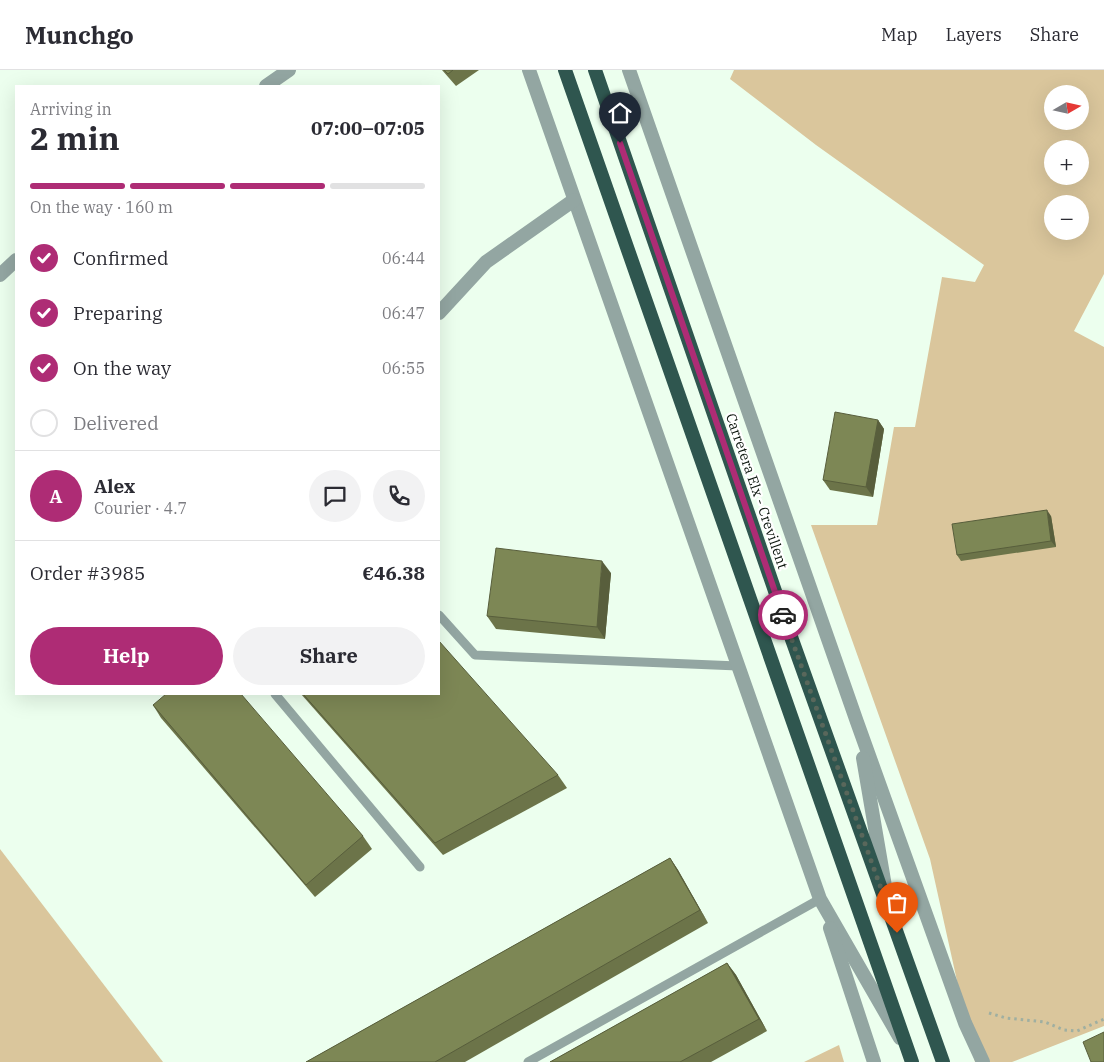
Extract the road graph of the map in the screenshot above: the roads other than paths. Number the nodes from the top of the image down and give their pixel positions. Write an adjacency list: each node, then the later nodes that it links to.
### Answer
1 (290, 70): 6 (street)
2 (529, 70): 7 (street)
3 (565, 70): 18 (highway)
4 (595, 70): 17 (highway, Carretera Elx - Crevillent)
5 (629, 70): 14 (street)
6 (268, 85)
7 (574, 200): 10 (street); 12 (street)
8 (15, 261): 9 (street)
9 (0, 275)
10 (440, 311)
11 (440, 616): 12 (lane)
12 (738, 666): 16 (street)
13 (276, 695): 15 (lane)
14 (857, 722): 17 (street); 22 (street)
15 (420, 867)
16 (820, 899): 18 (street); 19 (lane); 20 (street)
17 (890, 915): 21 (highway, Carretera Elx - Crevillent)
18 (911, 1059)
19 (528, 1062)
20 (874, 1062)
21 (942, 1062)
22 (983, 1062)

